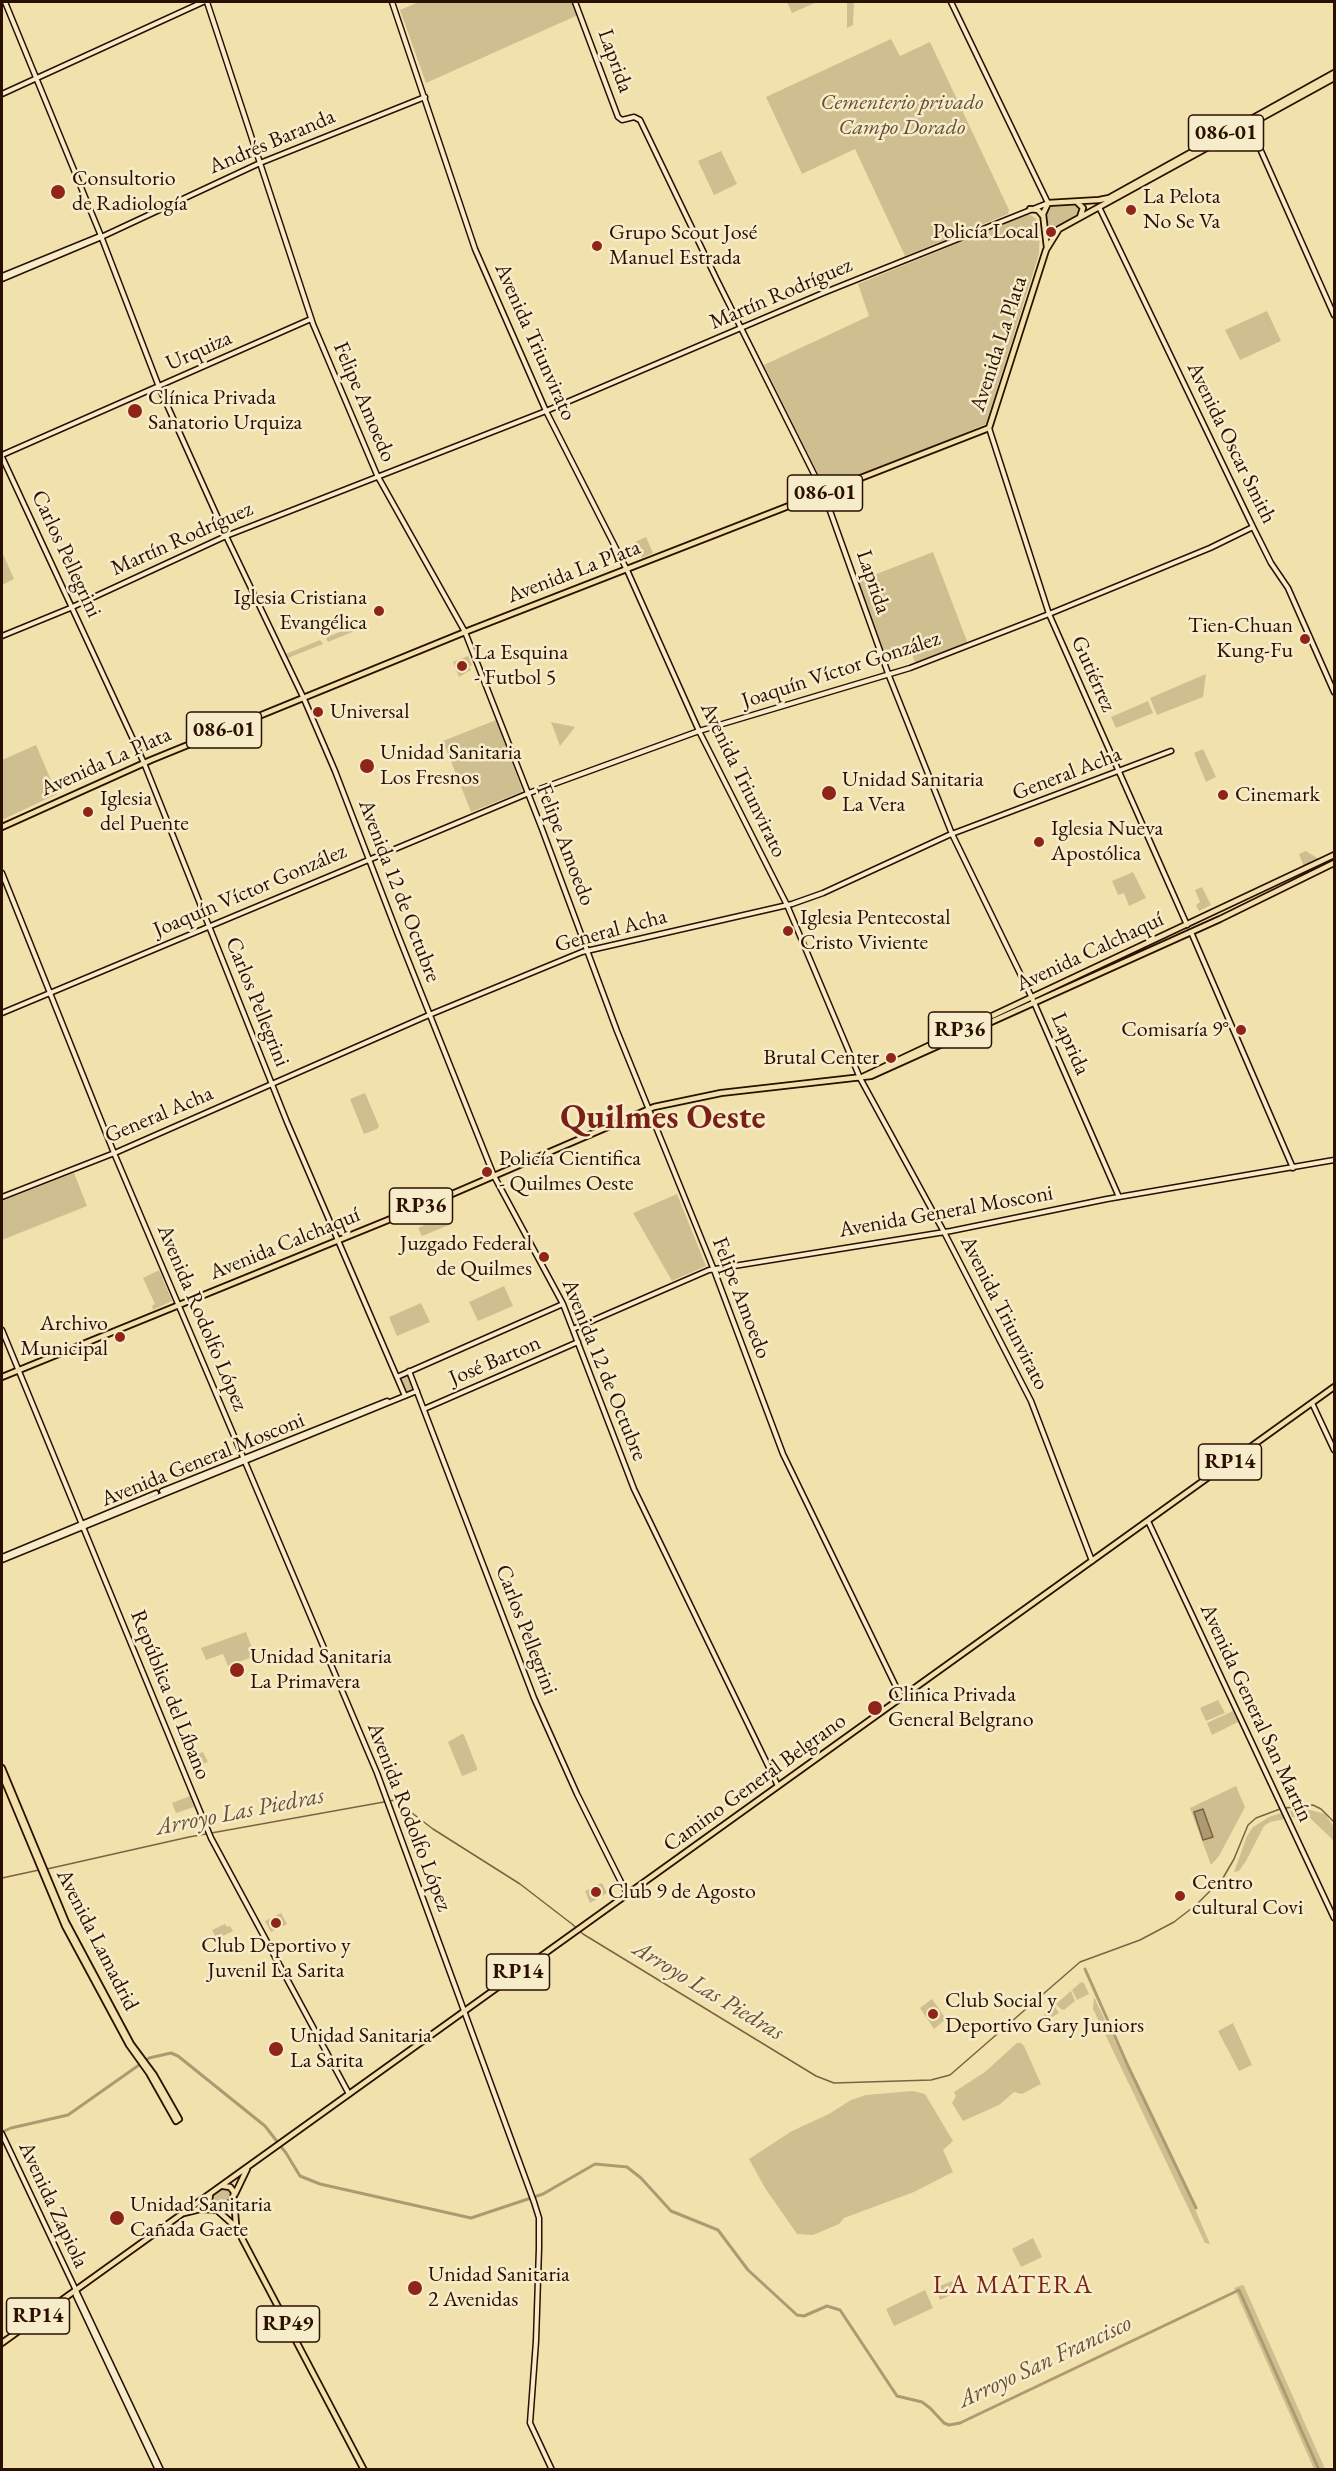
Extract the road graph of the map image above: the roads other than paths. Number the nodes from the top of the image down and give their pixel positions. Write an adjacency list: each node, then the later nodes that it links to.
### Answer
1 (5, 2): 7 (street, Avenida 12 de Octubre)
2 (205, 2): 7 (street); 12 (street, Felipe Amoedo)
3 (392, 2): 10 (street, Avenida Triunvirato)
4 (575, 2): 25 (street, Laprida)
5 (951, 2): 14 (street)
6 (1335, 73): 13 (main road, 086-01)
7 (36, 78): 9 (street); 20 (street, Avenida 12 de Octubre)
8 (1335, 78): 11 (main road, Avenida La Plata / 086-01)
9 (2, 94)
10 (425, 97): 12 (street, Andrés Baranda); 27 (street, Avenida Triunvirato)
11 (1250, 124): 15 (main road, Avenida La Plata / 086-01); 23 (street)
12 (260, 162): 20 (street, Andrés Baranda); 24 (street, Felipe Amoedo)
13 (1077, 201): 14 (main road); 18 (main road)
14 (1048, 203): 16 (street, Martín Rodríguez); 17 (main road, Avenida La Plata)
15 (1099, 207): 18 (main road, Avenida La Plata / 086-01); 32 (street, Avenida Oscar Smith)
16 (1030, 209): 17 (main road); 25 (street, Martín Rodríguez)
17 (1043, 218): 19 (main road); 21 (main road, Avenida La Plata)
18 (1077, 220): 19 (main road, Avenida La Plata)
19 (1061, 228): 21 (main road, Avenida La Plata)
20 (101, 236): 22 (street, Andrés Baranda); 26 (street, Avenida 12 de Octubre)
21 (1046, 250): 28 (main road, Avenida La Plata)
22 (2, 277)
23 (1335, 315)
24 (311, 319): 26 (street, Urquiza); 30 (street, Felipe Amoedo)
25 (741, 328): 27 (street, Martín Rodríguez); 31 (street, Laprida)
26 (159, 387): 29 (street, Urquiza); 33 (street, Avenida 12 de Octubre)
27 (546, 411): 30 (street, Martín Rodríguez); 34 (street, Avenida Triunvirato)
28 (989, 428): 31 (main road, Avenida La Plata / 086-01); 36 (street, Gutiérrez)
29 (2, 456): 35 (street, Carlos Pellegrini)
30 (377, 476): 33 (street, Martín Rodríguez); 37 (street, Felipe Amoedo)
31 (824, 494): 34 (main road, Avenida La Plata / 086-01); 39 (street, Laprida)
32 (1253, 527): 36 (street, Joaquín Víctor González); 40 (street, Avenida Oscar Smith)
33 (226, 536): 35 (street, Martín Rodríguez); 41 (street, Avenida 12 de Octubre)
34 (627, 570): 37 (main road, Avenida La Plata / 086-01); 42 (street, Avenida Triunvirato)
35 (72, 606): 38 (street, Martín Rodríguez); 44 (street, Carlos Pellegrini)
36 (1049, 614): 39 (street, Joaquín Víctor González); 45 (street, Gutiérrez)
37 (465, 632): 41 (main road, Avenida La Plata / 086-01); 46 (street, Felipe Amoedo)
38 (2, 636)
39 (888, 676): 42 (street, Joaquín Víctor González); 48 (street, Laprida)
40 (1335, 692)
41 (304, 699): 44 (main road, Avenida La Plata / 086-01); 50 (street, Avenida 12 de Octubre)
42 (699, 732): 46 (street, Joaquín Víctor González); 53 (street, Avenida Triunvirato)
43 (1171, 751): 45 (street, General Acha)
44 (144, 763): 47 (main road, Avenida La Plata / 086-01); 54 (street, Carlos Pellegrini)
45 (1119, 771): 48 (street, General Acha); 55 (street, Gutiérrez)
46 (529, 793): 50 (street, Joaquín Víctor González); 57 (street, Felipe Amoedo)
47 (2, 826)
48 (952, 834): 53 (street, General Acha); 59 (street, Laprida)
49 (1335, 855): 55 (main road, Avenida Calchaquí / RP36)
50 (368, 859): 54 (street, Joaquín Víctor González); 61 (street, Avenida 12 de Octubre)
51 (1335, 864): 56 (main road, Avenida Calchaquí / RP36)
52 (2, 873): 58 (street, Avenida Rodolfo López)
53 (787, 905): 57 (street, General Acha); 62 (street, Avenida Triunvirato)
54 (209, 926): 58 (street, Joaquín Víctor González); 63 (street, Carlos Pellegrini)
55 (1188, 926): 59 (main road, Avenida Calchaquí / RP36)
56 (1191, 932): 59 (main road, Avenida Calchaquí / RP36); 67 (street)
57 (587, 950): 61 (street, General Acha); 64 (street, Felipe Amoedo)
58 (50, 993): 60 (street, Joaquín Víctor González); 65 (street, Avenida Rodolfo López)
59 (1033, 1001): 62 (main road, Avenida Calchaquí / RP36); 70 (street, Laprida)
60 (2, 1013)
61 (429, 1015): 63 (street, General Acha); 68 (street, Avenida 12 de Octubre)
62 (860, 1078): 64 (main road, Avenida Calchaquí / RP36); 71 (street, Avenida Triunvirato)
63 (271, 1084): 65 (street, General Acha); 72 (street, Carlos Pellegrini)
64 (648, 1109): 68 (main road, Avenida Calchaquí / RP36); 73 (street, Felipe Amoedo)
65 (114, 1153): 69 (street, General Acha); 75 (street, Avenida Rodolfo López)
66 (1335, 1160): 67 (street, Avenida General Mosconi)
67 (1293, 1168): 70 (street, Avenida General Mosconi)
68 (494, 1176): 72 (main road, Avenida Calchaquí / RP36); 74 (street, Avenida 12 de Octubre)
69 (2, 1197)
70 (1119, 1197): 71 (street, Avenida General Mosconi)
71 (944, 1232): 73 (street, Avenida General Mosconi); 93 (street, Avenida Triunvirato)
72 (336, 1241): 75 (main road, Avenida Calchaquí / RP36); 82 (street, Carlos Pellegrini)
73 (714, 1270): 76 (street, Avenida General Mosconi); 94 (street, Felipe Amoedo)
74 (563, 1304): 76 (street, Avenida 12 de Octubre); 80 (street)
75 (178, 1305): 79 (main road, Avenida Calchaquí / RP36); 89 (street, Avenida Rodolfo López)
76 (573, 1329): 78 (street, Avenida 12 de Octubre)
77 (2, 1330): 79 (street, República del Líbano)
78 (578, 1342): 87 (street, José Barton); 97 (street, Avenida 12 de Octubre)
79 (18, 1370): 81 (main road, Avenida Calchaquí / RP36); 91 (street, República del Líbano)
80 (409, 1371): 82 (street); 84 (street, Carlos Pellegrini)
81 (2, 1377)
82 (397, 1377): 85 (street, Carlos Pellegrini)
83 (1335, 1387): 86 (main road, Camino General Belgrano / RP14)
84 (417, 1391): 85 (street, Avenida General Mosconi); 87 (street, Carlos Pellegrini)
85 (405, 1395): 89 (street, Avenida General Mosconi)
86 (1312, 1403): 88 (street); 90 (main road, Camino General Belgrano / RP14)
87 (424, 1409): 99 (street, Carlos Pellegrini)
88 (1335, 1450)
89 (244, 1459): 91 (street, Avenida General Mosconi); 101 (street, Avenida Rodolfo López)
90 (1148, 1521): 93 (main road, Camino General Belgrano / RP14); 100 (street, Avenida General San Martín)
91 (82, 1526): 92 (street, Avenida General Mosconi); 102 (street, República del Líbano)
92 (2, 1558)
93 (1092, 1561): 94 (main road, Camino General Belgrano / RP14)
94 (901, 1697): 97 (main road, Camino General Belgrano / RP14)
95 (2, 1768): 98 (main road, Avenida Lamadrid)
96 (2, 1775): 98 (main road, Avenida Lamadrid)
97 (778, 1786): 99 (main road, Camino General Belgrano / RP14)
98 (39, 1863): 103 (main road, Avenida Lamadrid)
99 (627, 1894): 101 (main road, Camino General Belgrano / RP14)
100 (1335, 1918)
101 (464, 2011): 102 (main road, Camino General Belgrano / RP14); 116 (street, Avenida Rodolfo López)
102 (349, 2094): 105 (main road, Camino General Belgrano / RP14)
103 (178, 2120)
104 (2, 2135): 112 (street, Avenida Zapiola)
105 (252, 2163): 106 (main road, Camino General Belgrano / RP14); 108 (main road, Camino General Belgrano / RP14)
106 (221, 2186): 107 (main road); 108 (main road)
107 (210, 2194): 109 (main road); 110 (main road, RP14)
108 (234, 2197): 109 (main road); 111 (main road, RP49)
109 (216, 2210): 110 (main road, RP14); 111 (main road, RP49)
110 (174, 2219): 112 (main road, RP14)
111 (236, 2227): 115 (main road, RP49)
112 (75, 2290): 113 (main road, RP14); 114 (street, Avenida Zapiola)
113 (2, 2343)
114 (160, 2469)
115 (364, 2469)
116 (552, 2469)

